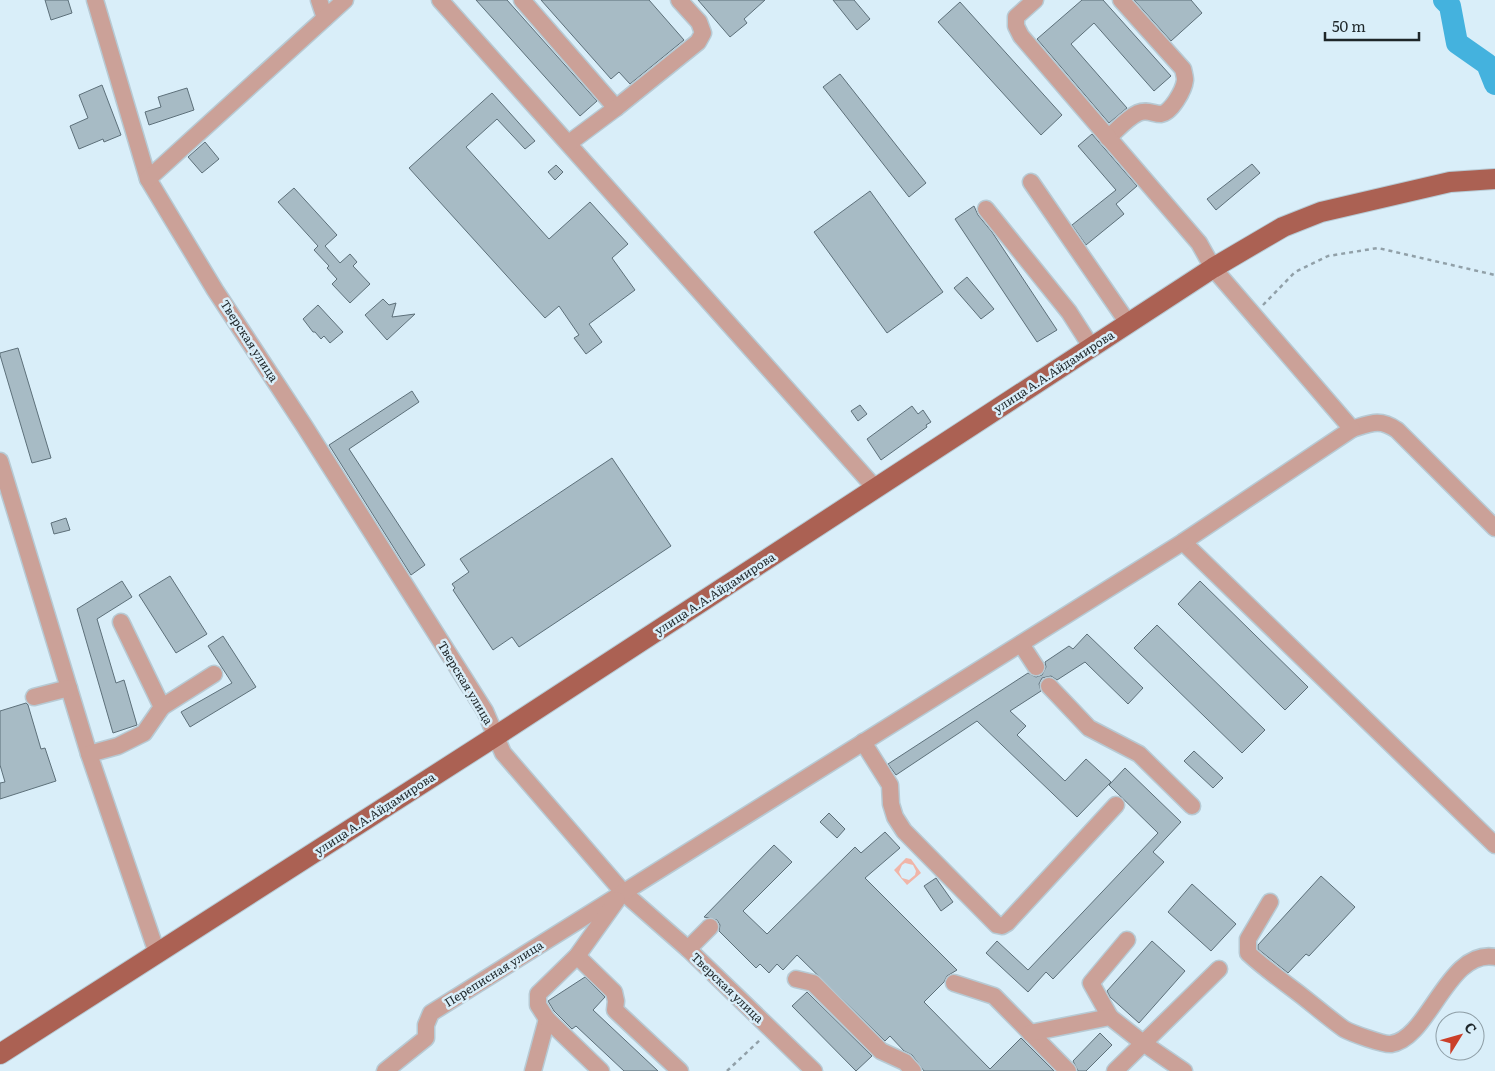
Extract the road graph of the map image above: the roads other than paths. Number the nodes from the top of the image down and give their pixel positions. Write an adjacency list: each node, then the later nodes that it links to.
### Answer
1 (95, 0): 13 (street, Тверская улица)
2 (319, 0): 9 (street)
3 (345, 0): 9 (street)
4 (440, 0): 12 (street)
5 (522, 0): 10 (street)
6 (679, 0): 10 (street)
7 (1035, 0): 11 (street)
8 (1121, 0): 11 (street)
9 (325, 18): 13 (street)
10 (616, 108): 12 (street)
11 (1108, 138): 17 (street)
12 (569, 143): 22 (street)
13 (148, 179): 33 (street, Тверская улица)
14 (1495, 179): 17 (main road, улица А.А.Айдамирова)
15 (1031, 182): 18 (street)
16 (986, 209): 19 (street)
17 (1213, 268): 18 (main road, улица А.А.Айдамирова); 20 (street)
18 (1128, 324): 19 (main road, улица А.А.Айдамирова)
19 (1092, 348): 22 (main road, улица А.А.Айдамирова)
20 (1352, 429): 23 (street, Переписная улица); 24 (street, Переписная улица)
21 (0, 461): 30 (street)
22 (876, 489): 33 (main road, улица А.А.Айдамирова)
23 (1495, 528)
24 (1183, 542): 26 (street, Переписная улица); 38 (street)
25 (120, 622): 32 (street)
26 (1021, 644): 27 (street); 34 (street, Переписная улица)
27 (1036, 667)
28 (214, 674): 32 (street)
29 (1049, 686): 37 (street)
30 (69, 688): 31 (street); 35 (street)
31 (34, 697)
32 (162, 707): 35 (street)
33 (496, 736): 39 (street, Тверская улица); 44 (main road, улица А.А.Айдамирова)
34 (863, 742): 36 (street); 39 (street, Переписная улица)
35 (89, 754): 44 (street)
36 (1116, 805)
37 (1192, 806)
38 (1495, 845)
39 (623, 892): 43 (street, Тверская улица); 45 (street); 55 (street, Переписная улица)
40 (1270, 902): 46 (street)
41 (710, 927): 43 (street)
42 (1127, 940): 50 (street)
43 (688, 950): 59 (street, Тверская улица)
44 (157, 953): 54 (main road, улица А.А.Айдамирова)
45 (577, 956): 51 (street); 58 (street)
46 (1495, 957)
47 (1219, 969): 53 (street)
48 (796, 978): 60 (street)
49 (954, 983): 52 (street)
50 (1110, 1017): 52 (street); 53 (street)
51 (547, 1019): 56 (street); 57 (street)
52 (1030, 1033): 61 (street)
53 (1143, 1043): 62 (street); 63 (street)
54 (0, 1054)
55 (385, 1071)
56 (533, 1071)
57 (601, 1071)
58 (680, 1071)
59 (814, 1071)
60 (914, 1071)
61 (1068, 1071)
62 (1115, 1071)
63 (1184, 1071)

